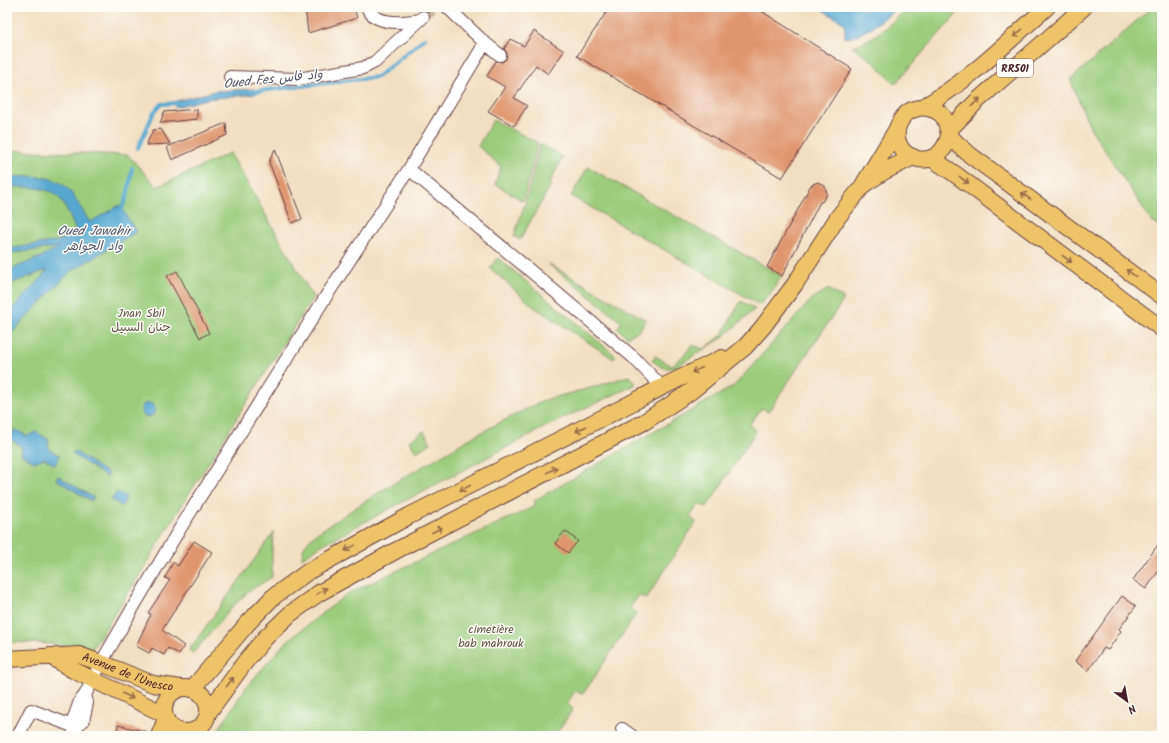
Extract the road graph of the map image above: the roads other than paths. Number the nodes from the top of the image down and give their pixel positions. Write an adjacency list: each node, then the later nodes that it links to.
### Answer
1 (367, 7): 7 (street)
2 (447, 7): 5 (street)
3 (1048, 7): 8 (main road, RR501, one-way to 8)
4 (1084, 7): 10 (main road, RR501, one-way to 4)
5 (485, 43): 6 (street); 13 (street)
6 (500, 55)
7 (230, 77)
8 (923, 107): 9 (main road, RR501); 10 (main road)
9 (897, 129): 11 (main road); 14 (main road)
10 (949, 132): 12 (main road, RR501); 15 (main road, one-way to 10)
11 (913, 158): 12 (main road); 14 (main road)
12 (931, 158): 16 (main road, one-way to 16)
13 (409, 168): 18 (street); 21 (street)
14 (862, 186): 17 (main road)
15 (1162, 296)
16 (1162, 329)
17 (745, 348): 18 (main road, one-way to 18); 24 (main road, one-way to 17)
18 (662, 387): 23 (main road, one-way to 23)
19 (50, 656): 20 (main road, Avenue de l'Unesco); 21 (main road, Avenue de l'Unesco); 22 (main road, Avenue de l'Unesco)
20 (7, 659)
21 (101, 663): 22 (street); 23 (main road, Avenue de l'Unesco)
22 (93, 679): 25 (main road, Avenue de l'Unesco, one-way to 25); 27 (street)
23 (187, 688): 24 (main road); 25 (main road)
24 (208, 713): 28 (main road)
25 (165, 717): 28 (main road); 30 (main road)
26 (622, 729): 31 (street)
27 (74, 732): 29 (street)
28 (197, 732)
29 (18, 736)
30 (159, 736)
31 (632, 736)

